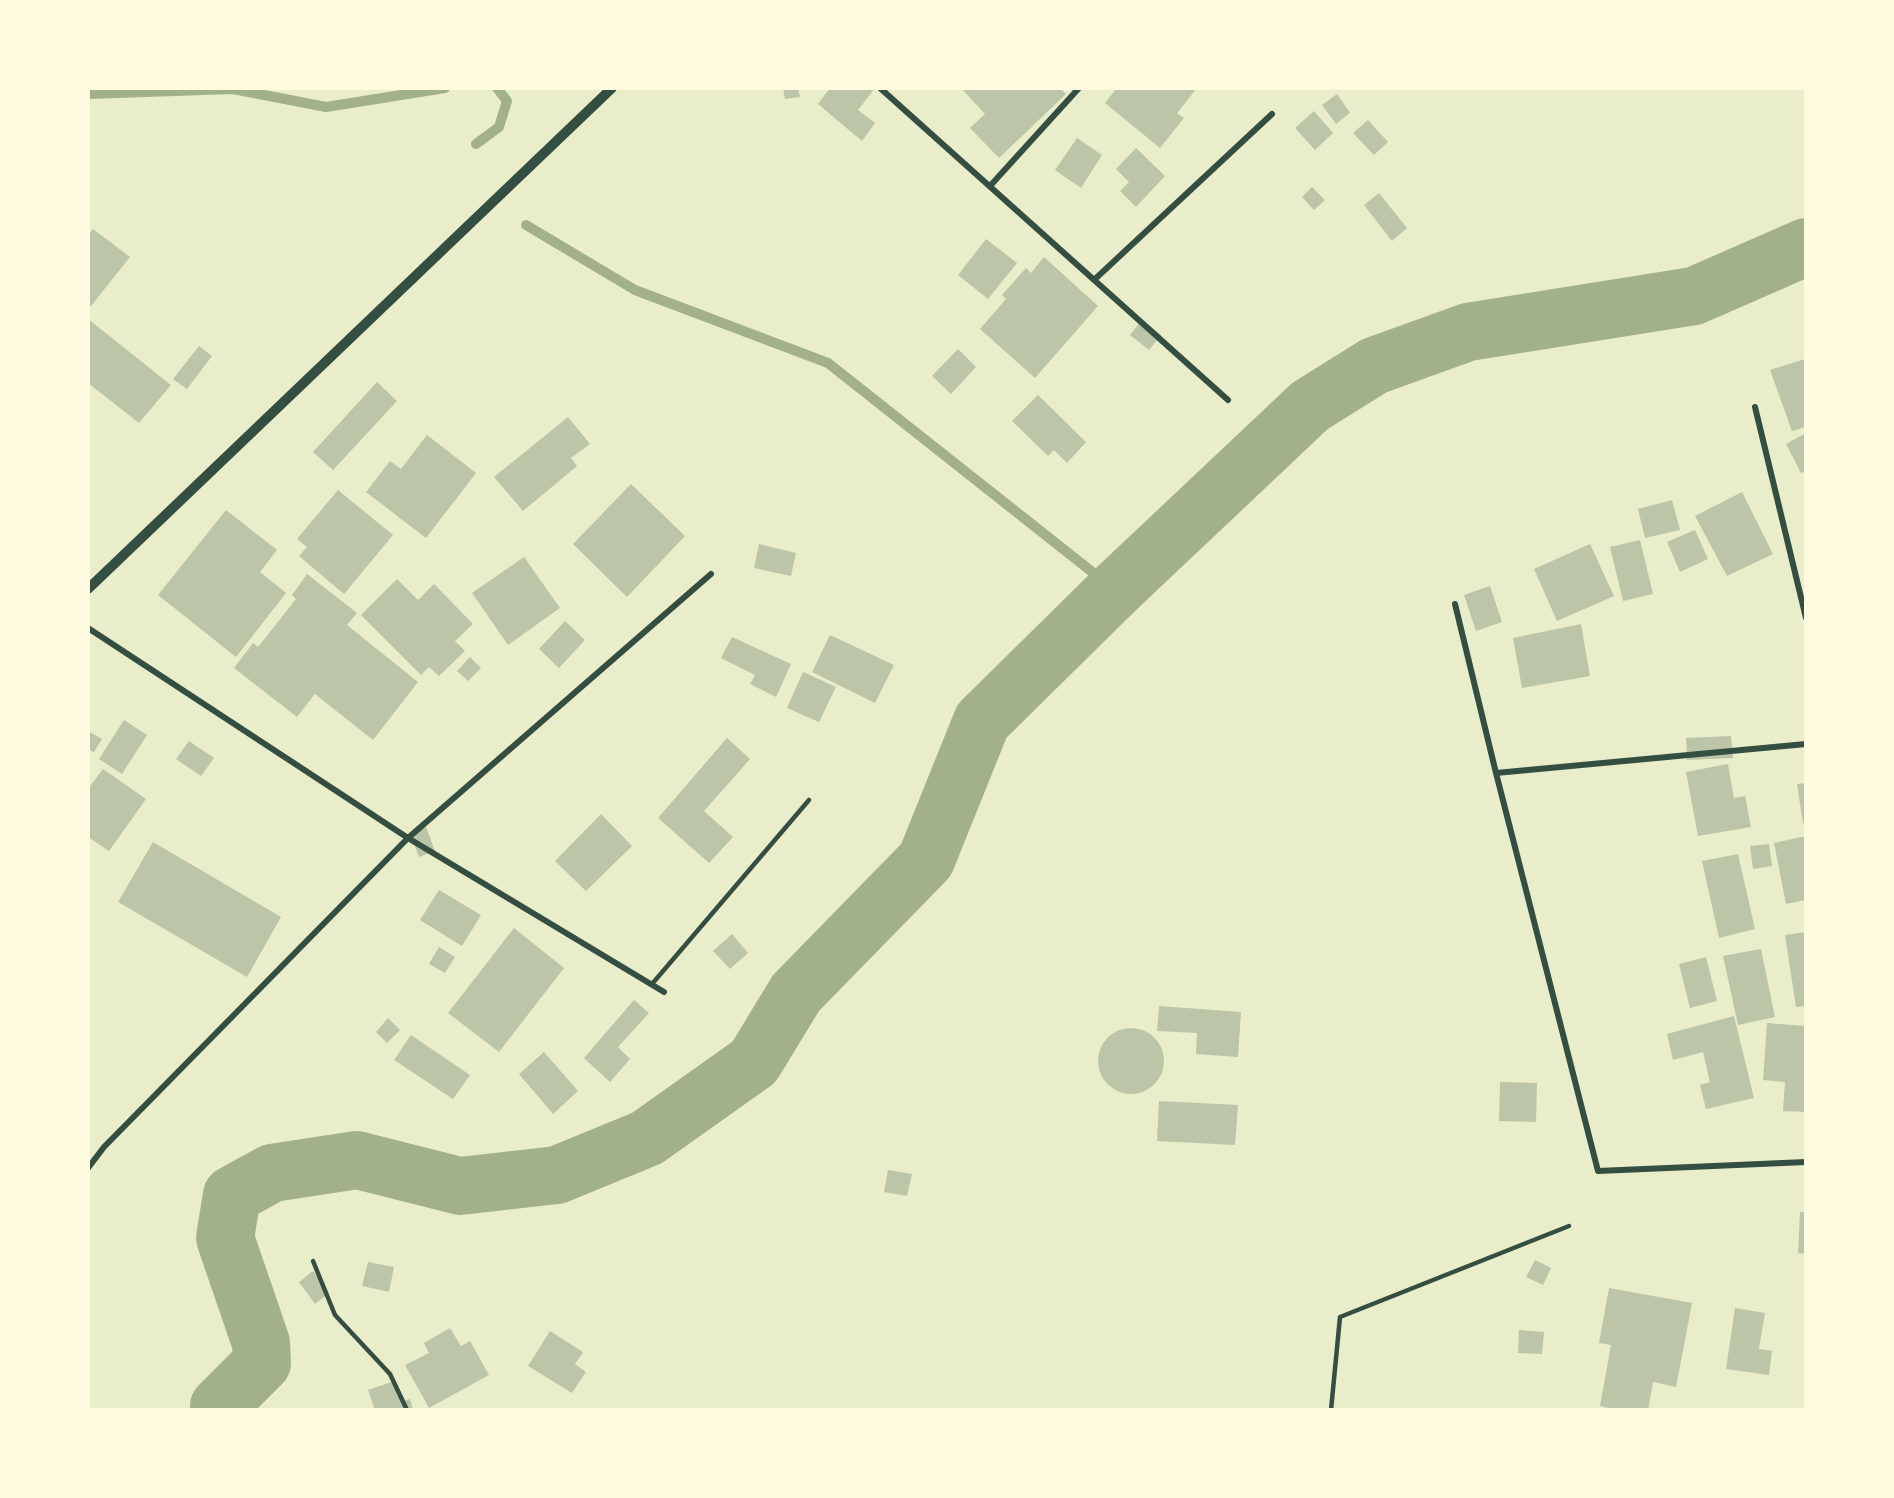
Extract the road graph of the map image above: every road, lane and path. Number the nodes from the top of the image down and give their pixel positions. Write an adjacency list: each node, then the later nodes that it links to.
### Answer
1 (612, 88): 10 (street)
2 (880, 88): 5 (street)
3 (1079, 88): 5 (street)
4 (1272, 114): 6 (street)
5 (990, 186): 6 (street)
6 (1094, 280): 7 (street)
7 (1228, 400)
8 (1755, 407): 12 (street)
9 (711, 574): 17 (street)
10 (88, 589)
11 (1455, 604): 15 (street)
12 (1806, 618)
13 (88, 628): 17 (street)
14 (1806, 744): 15 (street)
15 (1496, 773): 20 (street)
16 (809, 800): 18 (lane)
17 (408, 838): 18 (street); 21 (street)
18 (652, 984): 19 (street)
19 (664, 992)
20 (1806, 1162)
21 (88, 1168)
22 (1569, 1226): 25 (lane)
23 (313, 1261): 24 (lane)
24 (406, 1410)
25 (1331, 1410)

